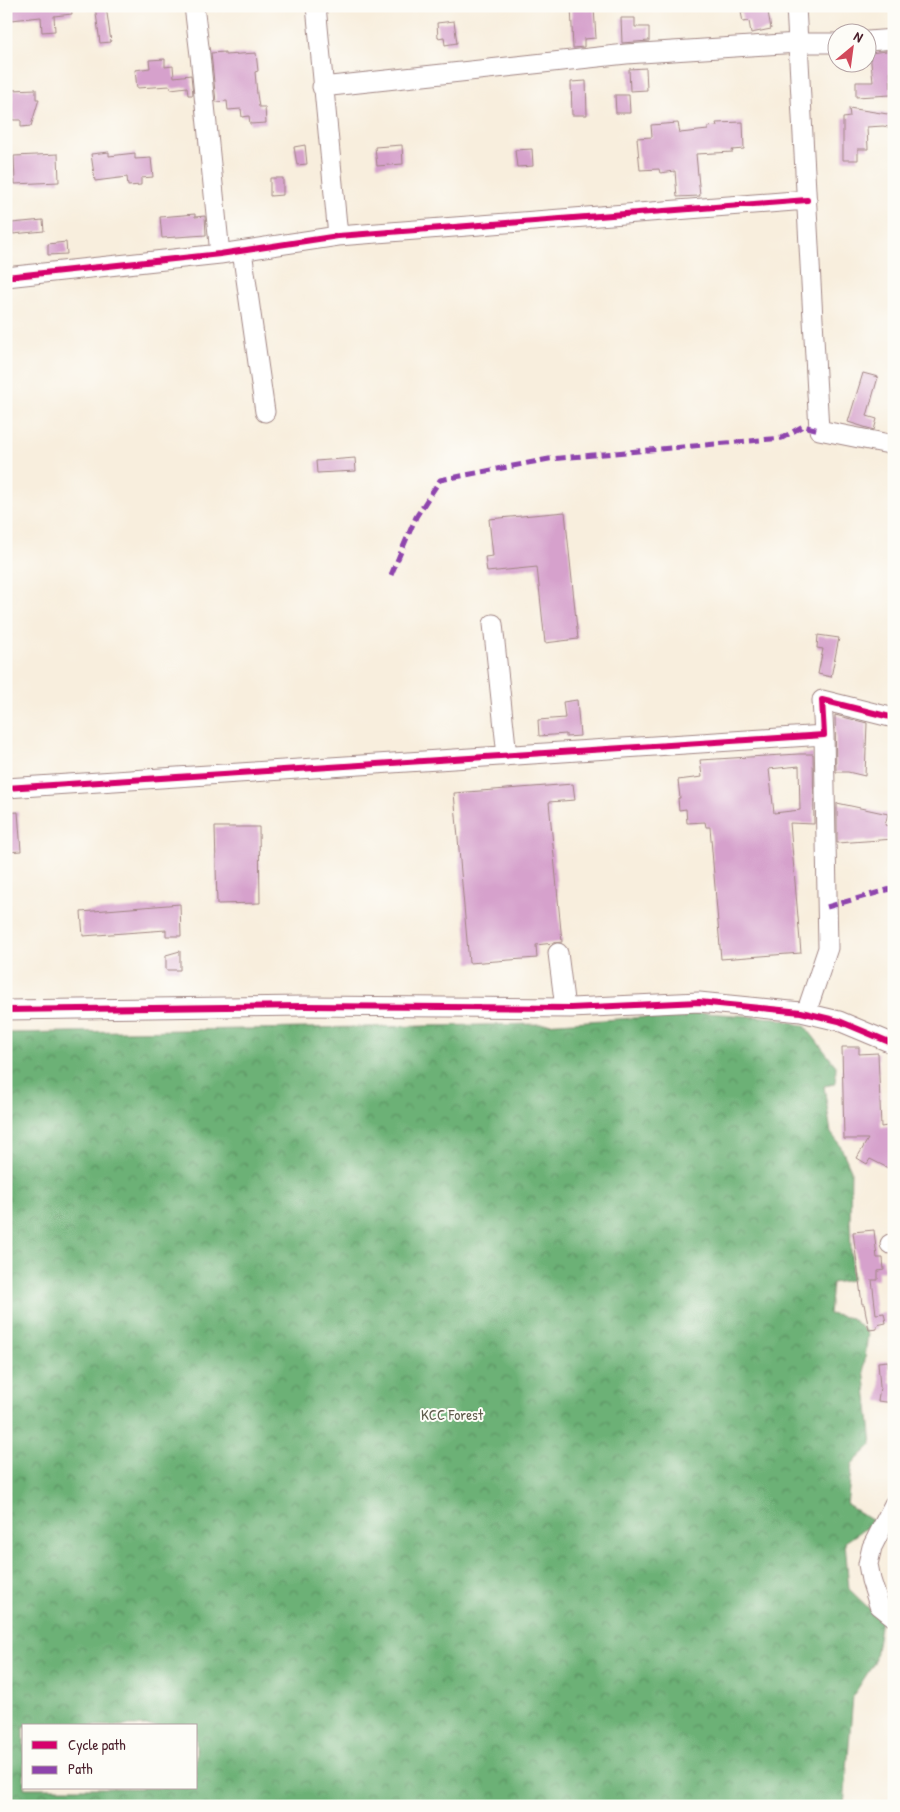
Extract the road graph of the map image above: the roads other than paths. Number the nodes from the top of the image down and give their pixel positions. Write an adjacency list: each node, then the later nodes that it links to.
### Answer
1 (194, 6): 12 (street)
2 (316, 6): 8 (street)
3 (796, 6): 6 (street)
4 (894, 39): 5 (street)
5 (878, 40)
6 (798, 43): 7 (street); 8 (street); 9 (street)
7 (828, 43)
8 (322, 87): 10 (street)
9 (807, 200): 10 (street); 15 (street)
10 (338, 236): 11 (street)
11 (242, 251): 12 (street); 14 (street)
12 (220, 254): 13 (street)
13 (6, 277)
14 (265, 412)
15 (894, 446)
16 (493, 624): 19 (street)
17 (894, 718): 18 (street)
18 (824, 735): 19 (street); 24 (street)
19 (507, 756): 20 (street)
20 (6, 788)
21 (558, 953): 22 (street)
22 (565, 1008): 23 (street); 24 (street)
23 (6, 1010)
24 (806, 1013): 25 (street)
25 (894, 1044)
26 (894, 1504): 27 (street)
27 (894, 1617)

